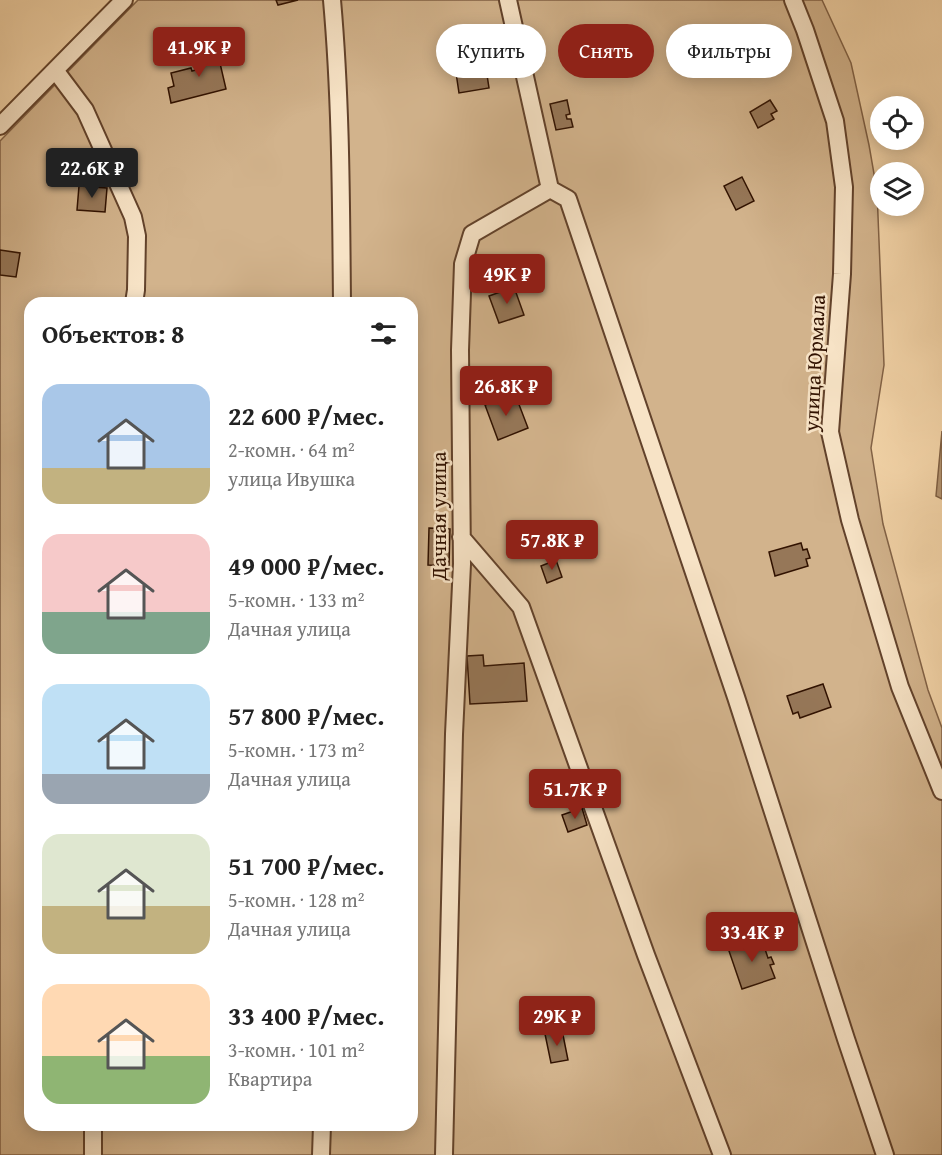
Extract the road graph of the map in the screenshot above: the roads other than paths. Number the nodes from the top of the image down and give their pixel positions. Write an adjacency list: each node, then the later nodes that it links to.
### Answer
1 (124, 0): 5 (street)
2 (332, 0): 9 (street)
3 (508, 0): 7 (street)
4 (793, 0): 11 (street, улица Юрмала)
5 (56, 70): 6 (street); 8 (street)
6 (0, 126)
7 (550, 189): 10 (street, Дачная улица); 18 (street)
8 (135, 297)
9 (342, 297)
10 (461, 537): 16 (street, Дачная улица); 17 (street)
11 (942, 791)
12 (93, 1131): 14 (street)
13 (322, 1131): 15 (street)
14 (93, 1155)
15 (321, 1155)
16 (444, 1155)
17 (722, 1155)
18 (885, 1155)

